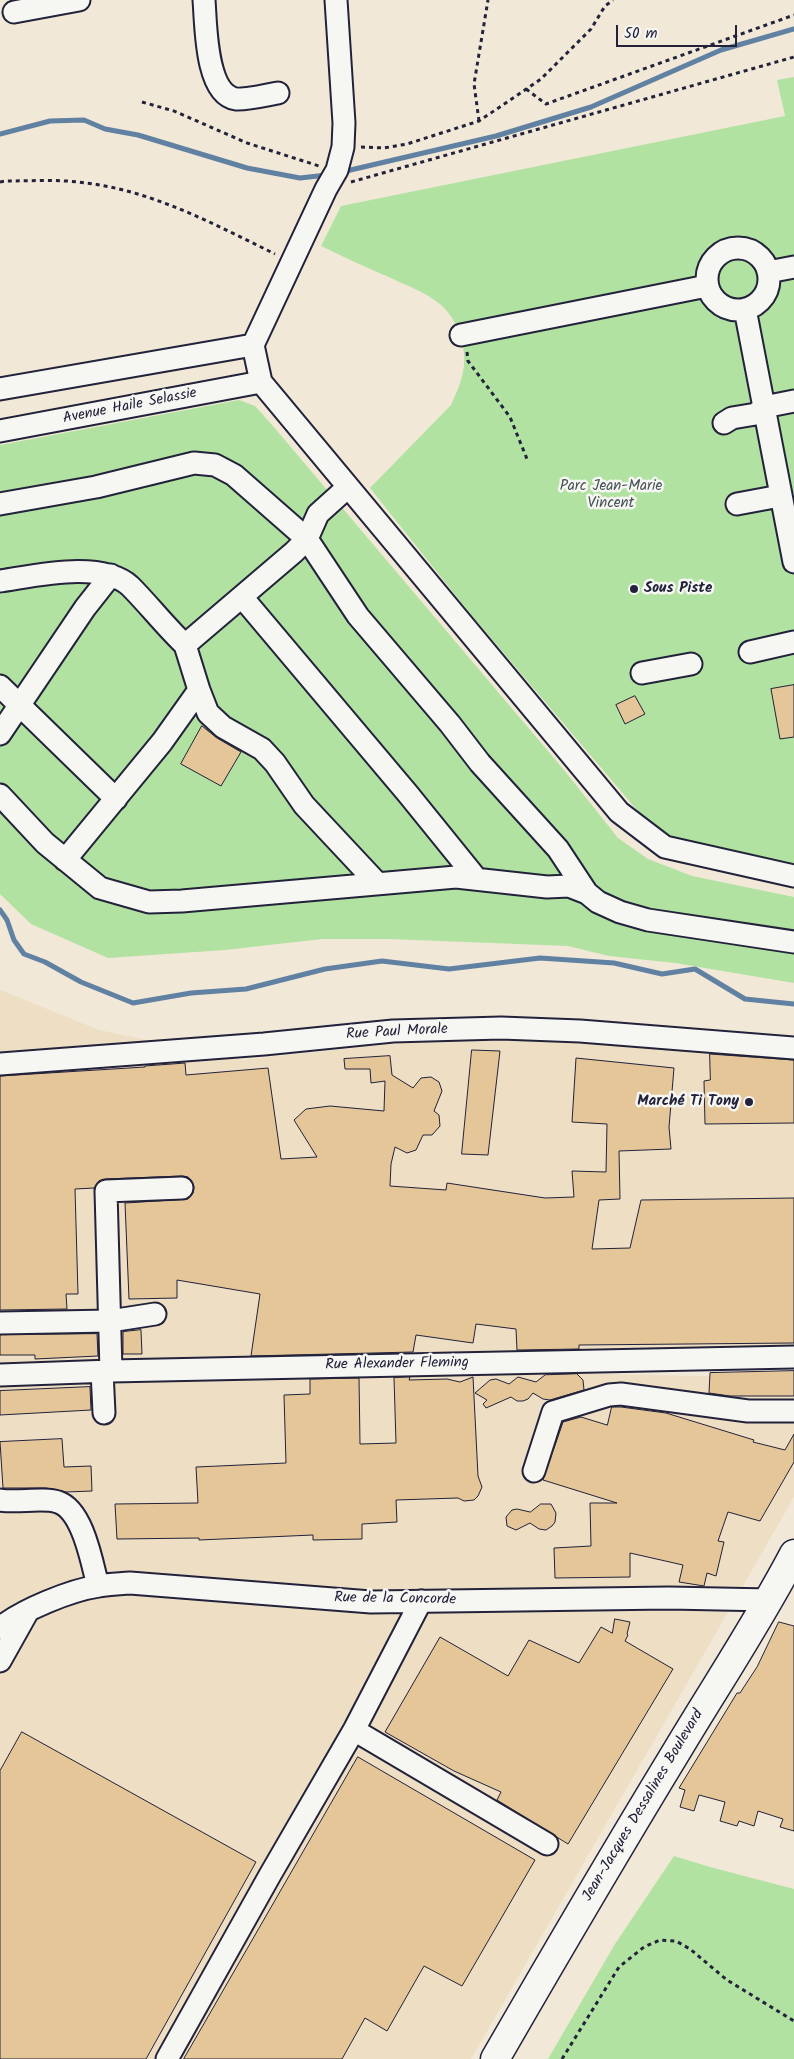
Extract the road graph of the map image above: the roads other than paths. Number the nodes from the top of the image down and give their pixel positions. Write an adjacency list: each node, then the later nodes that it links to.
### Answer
1 (79, 0): 4 (street)
2 (204, 0): 5 (street)
3 (336, 0): 11 (street)
4 (14, 12)
5 (278, 94)
6 (794, 267): 7 (street)
7 (768, 272): 8 (street); 9 (street)
8 (708, 286): 9 (street); 10 (street)
9 (745, 309): 15 (street)
10 (462, 335)
11 (253, 345): 12 (street); 13 (street)
12 (260, 382): 17 (street, Avenue Haile Selassie); 18 (street)
13 (0, 389)
14 (794, 401): 15 (street)
15 (764, 407): 16 (street); 19 (street)
16 (724, 423)
17 (0, 431)
18 (348, 487): 22 (street); 39 (street)
19 (780, 496): 21 (street); 23 (street)
20 (0, 504): 22 (street)
21 (737, 504)
22 (307, 538): 26 (street); 42 (street)
23 (794, 562)
24 (111, 575): 25 (street); 28 (street); 34 (street)
25 (0, 581)
26 (242, 597): 28 (street); 40 (street)
27 (794, 642): 29 (street)
28 (185, 644): 33 (street)
29 (750, 652)
30 (691, 664): 31 (street)
31 (642, 673)
32 (0, 686): 34 (street)
33 (198, 690): 37 (street); 41 (street)
34 (20, 704): 35 (street); 37 (street)
35 (0, 734)
36 (0, 795): 38 (street)
37 (116, 798): 38 (street)
38 (65, 860): 41 (street)
39 (794, 876)
40 (476, 878): 41 (street); 42 (street)
41 (377, 883)
42 (587, 893): 43 (street)
43 (794, 942)
44 (794, 1048): 45 (street, Rue Paul Morale)
45 (0, 1064)
46 (182, 1188): 48 (street)
47 (155, 1314): 48 (street)
48 (110, 1321): 49 (street); 51 (street)
49 (0, 1322)
50 (794, 1357): 51 (street, Rue Alexander Fleming)
51 (106, 1371): 52 (street, Rue Alexander Fleming); 54 (street)
52 (0, 1375)
53 (794, 1411): 55 (street)
54 (104, 1413)
55 (534, 1471)
56 (0, 1500): 59 (street)
57 (794, 1554): 60 (main road, Jean-Jacques Dessalines Boulevard)
58 (794, 1584): 60 (main road)
59 (98, 1586): 61 (street, Rue de la Concorde); 62 (street, Rue de la Concorde)
60 (770, 1600): 61 (street, Rue de la Concorde); 68 (main road, Jean-Jacques Dessalines Boulevard)
61 (421, 1601): 65 (street)
62 (28, 1610): 63 (street, Rue de la Concorde); 64 (street)
63 (0, 1628)
64 (0, 1661)
65 (354, 1730): 66 (street); 67 (street)
66 (548, 1844)
67 (167, 2059)
68 (495, 2059)

